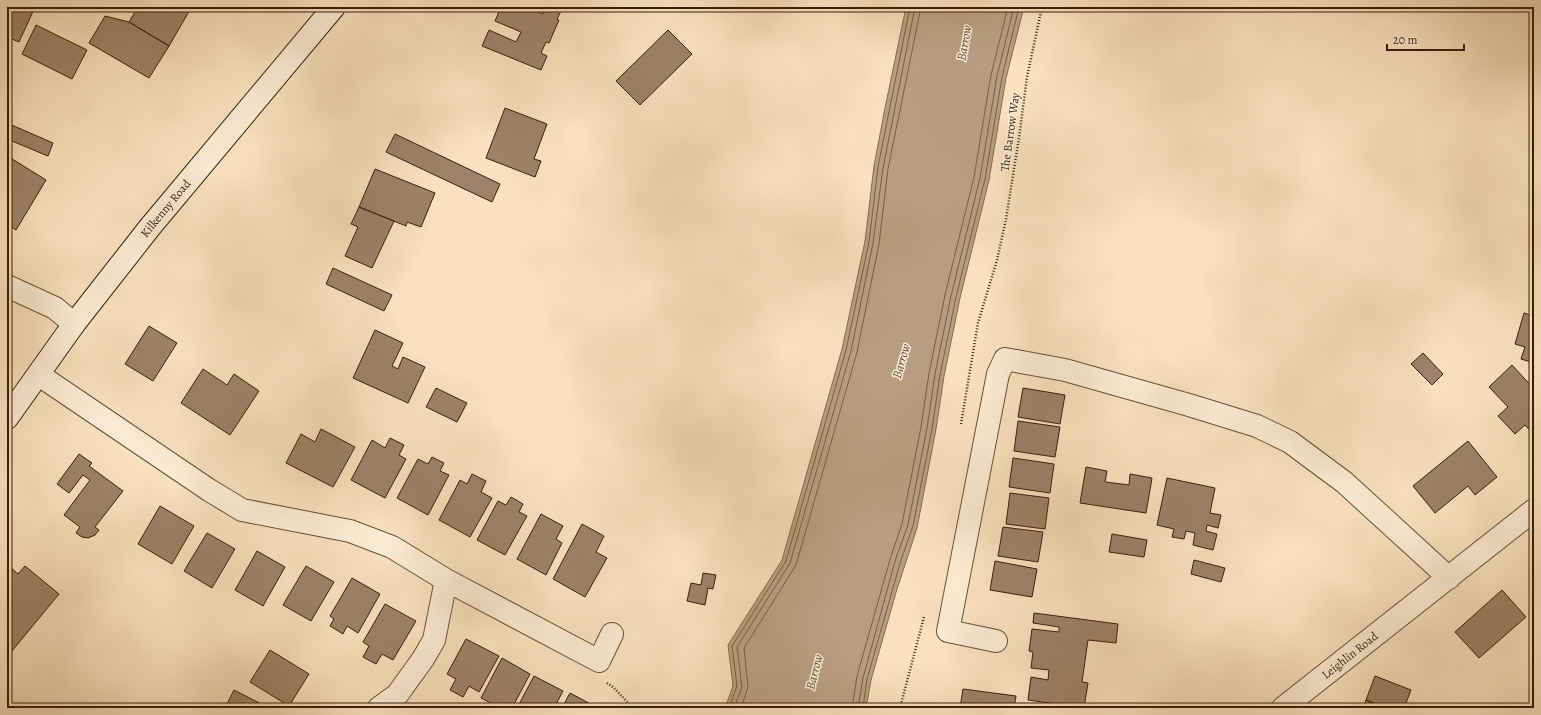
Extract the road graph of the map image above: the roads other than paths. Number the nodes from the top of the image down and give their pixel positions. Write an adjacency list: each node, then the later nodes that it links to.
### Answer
1 (334, 7): 3 (street, Kilkenny Road)
2 (7, 286): 3 (street)
3 (74, 324): 4 (street, Kilkenny Road)
4 (39, 375): 5 (street, Kilkenny Road); 8 (street)
5 (7, 418)
6 (1534, 510): 7 (street, Leighlin Road)
7 (1449, 578): 10 (street); 12 (street, Leighlin Road)
8 (446, 580): 9 (street); 11 (street)
9 (612, 634)
10 (996, 641)
11 (379, 708)
12 (1283, 708)

